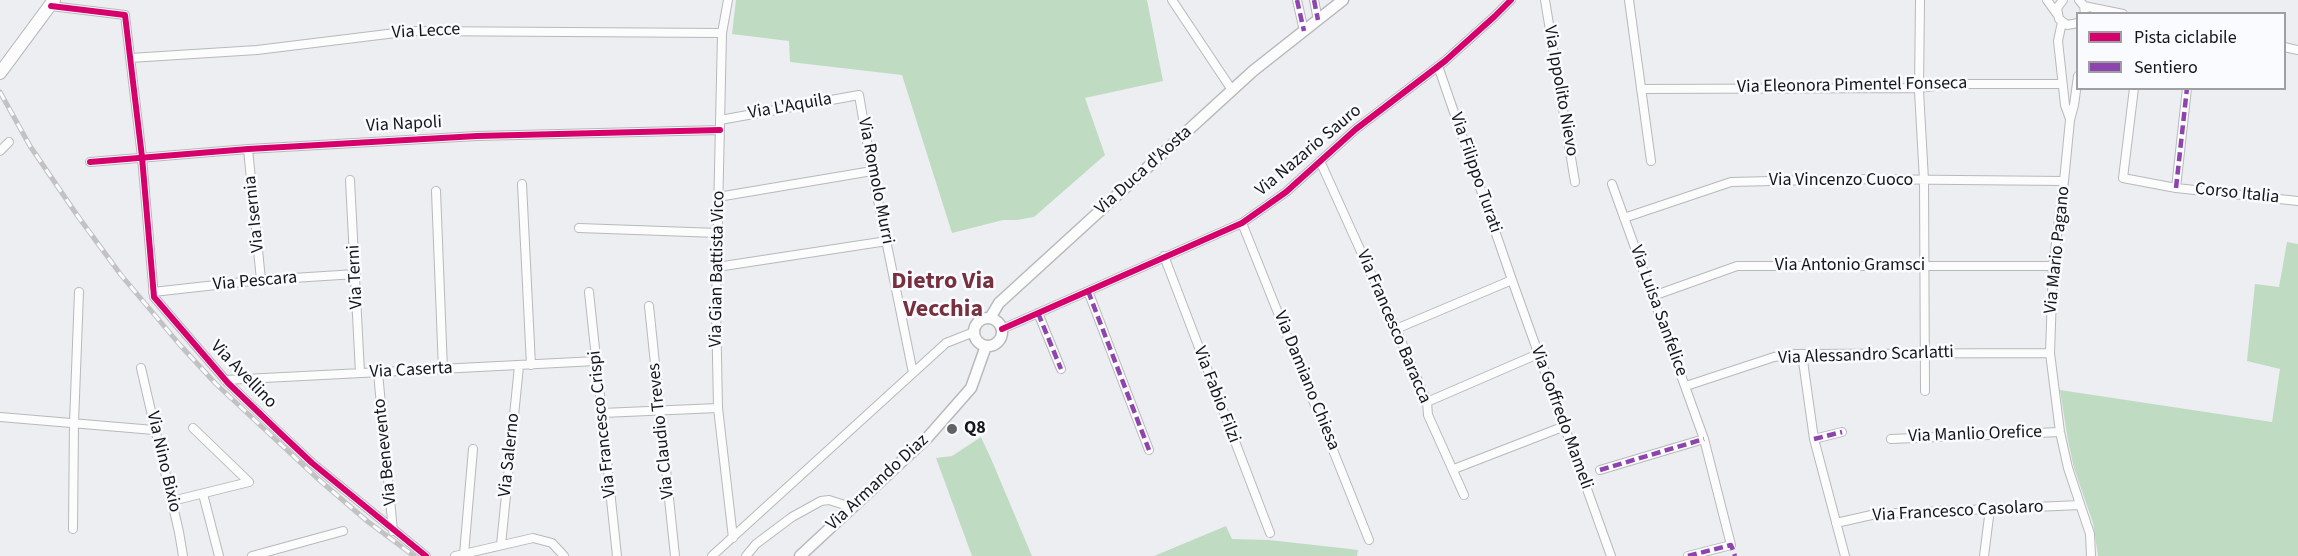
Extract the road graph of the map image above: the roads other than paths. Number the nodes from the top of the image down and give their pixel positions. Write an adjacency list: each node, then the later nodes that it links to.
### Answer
1 (728, 0): 19 (street, Via Gian Battista Vico)
2 (1172, 0): 26 (street)
3 (1297, 0): 18 (street)
4 (1314, 0): 16 (street)
5 (1343, 0): 16 (street, Via Duca d'Aosta)
6 (1511, 0): 21 (street, Via Nazario Sauro)
7 (1545, 0): 45 (street, Via Ippolito Nievo)
8 (1629, 0): 25 (street)
9 (1920, 0): 24 (street)
10 (2047, 0): 15 (street)
11 (2063, 0): 15 (street, Via Mario Pagano)
12 (52, 3): 20 (street, Via Avellino); 22 (main road)
13 (2082, 4): 14 (street)
14 (2115, 12)
15 (2059, 18): 17 (street); 23 (street, Via Mario Pagano)
16 (1318, 20): 18 (street, Via Duca d'Aosta)
17 (2076, 24)
18 (1304, 31): 26 (street, Via Duca d'Aosta)
19 (722, 33): 20 (street, Via Lecce); 31 (street, Via Gian Battista Vico)
20 (130, 58): 37 (street, Via Avellino)
21 (1438, 66): 39 (street, Via Nazario Sauro); 63 (street, Via Filippo Turati)
22 (0, 73)
23 (2062, 84): 24 (street, Via Eleonora Pimentel Fonseca); 32 (street, Via Mario Pagano)
24 (1919, 88): 25 (street, Via Eleonora Pimentel Fonseca); 43 (street)
25 (1641, 89): 38 (street)
26 (1232, 90): 71 (street, Via Duca d'Aosta)
27 (2076, 90): 32 (street, Via Mario Pagano)
28 (2134, 90): 48 (street, Corso Italia)
29 (2187, 90): 48 (street, Corso Italia)
30 (859, 94): 31 (street, Via L'Aquila); 41 (street, Via Romolo Murri)
31 (720, 120): 33 (street, Via Gian Battista Vico)
32 (2070, 120): 44 (street, Via Mario Pagano)
33 (720, 130): 35 (street, Via Napoli); 50 (street, Via Gian Battista Vico)
34 (9, 142): 36 (street)
35 (248, 149): 37 (street, Via Napoli); 62 (street, Via Isernia)
36 (0, 151)
37 (142, 157): 40 (street, Via Napoli); 66 (street, Via Avellino)
38 (1651, 160)
39 (1320, 161): 53 (street, Via Nazario Sauro); 73 (street, Via Francesco Baracca)
40 (90, 162)
41 (872, 171): 50 (street); 56 (street, Via Romolo Murri)
42 (350, 180): 61 (street, Via Terni)
43 (1924, 180): 44 (street, Via Vincenzo Cuoco); 52 (street, Via Vincenzo Cuoco); 58 (street)
44 (2064, 181): 59 (street, Via Mario Pagano)
45 (1575, 182)
46 (522, 184): 81 (street)
47 (1612, 184): 52 (street, Via Luisa Sanfelice)
48 (2176, 188): 51 (street, Corso Italia)
49 (436, 191): 85 (street)
50 (718, 197): 55 (street, Via Gian Battista Vico)
51 (2298, 201)
52 (1624, 218): 68 (street, Via Luisa Sanfelice)
53 (1242, 223): 57 (street, Via Nazario Sauro); 122 (street, Via Damiano Chiesa)
54 (579, 228): 55 (street)
55 (718, 233): 60 (street, Via Gian Battista Vico)
56 (887, 241): 60 (street); 87 (street, Via Romolo Murri)
57 (1164, 256): 64 (street, Via Nazario Sauro); 120 (street, Via Fabio Filzi)
58 (1924, 266): 59 (street, Via Antonio Gramsci); 68 (street, Via Antonio Gramsci); 76 (street)
59 (2052, 266): 77 (street, Via Mario Pagano)
60 (717, 267): 93 (street, Via Gian Battista Vico)
61 (356, 274): 62 (street, Via Pescara); 88 (street, Via Terni)
62 (261, 280): 66 (street, Via Pescara)
63 (1512, 280): 73 (street); 78 (street, Via Goffredo Mameli)
64 (1088, 291): 70 (street, Via Nazario Sauro); 107 (street)
65 (79, 292): 97 (street)
66 (153, 292): 89 (street, Via Avellino)
67 (589, 292): 80 (street, Via Francesco Crispi)
68 (1653, 296): 90 (street, Via Luisa Sanfelice)
69 (649, 306): 94 (street, Via Claudio Treves)
70 (1038, 313): 72 (street, Via Nazario Sauro); 84 (street)
71 (990, 318): 72 (street); 74 (street, Via Duca d'Aosta)
72 (1002, 328): 75 (street)
73 (1396, 329): 92 (street, Via Francesco Baracca)
74 (974, 332): 75 (street); 87 (street, Via Duca d'Aosta)
75 (986, 346): 114 (street, Via Armando Diaz)
76 (1925, 352): 77 (street, Via Alessandro Scarlatti); 79 (street, Via Alessandro Scarlatti); 91 (street)
77 (2050, 353): 102 (street, Via Mario Pagano)
78 (1538, 354): 92 (street); 98 (street, Via Goffredo Mameli)
79 (1802, 354): 90 (street, Via Alessandro Scarlatti); 104 (street)
80 (596, 361): 81 (street, Via Caserta); 95 (street, Via Francesco Crispi)
81 (531, 365): 82 (street, Via Caserta)
82 (519, 366): 85 (street, Via Caserta); 123 (street, Via Salerno)
83 (141, 368): 100 (street, Via Nino Bixio)
84 (1061, 369)
85 (443, 370): 86 (street, Via Caserta)
86 (378, 373): 88 (street, Via Caserta); 119 (street, Via Benevento)
87 (914, 373): 121 (street, Via Duca d'Aosta)
88 (360, 374): 89 (street, Via Caserta)
89 (225, 380): 119 (street, Via Avellino)
90 (1686, 386): 103 (street, Via Luisa Sanfelice)
91 (1924, 391)
92 (1427, 402): 108 (street, Via Francesco Baracca)
93 (718, 408): 94 (street); 121 (street, Via Gian Battista Vico)
94 (659, 410): 95 (street); 131 (street, Via Claudio Treves)
95 (602, 413): 130 (street, Via Francesco Crispi)
96 (0, 417): 97 (street)
97 (74, 423): 100 (street); 117 (street)
98 (1565, 426): 108 (street); 135 (street, Via Goffredo Mameli)
99 (193, 428): 110 (street)
100 (154, 430): 112 (street, Via Nino Bixio)
101 (1842, 432): 104 (street)
102 (2060, 432): 105 (street, Via Manlio Orefice); 113 (street, Via Mario Pagano)
103 (1704, 439): 109 (street); 136 (street, Via Luisa Sanfelice)
104 (1814, 439): 116 (street)
105 (1891, 439)
106 (473, 449): 124 (street)
107 (1149, 450)
108 (1454, 469): 111 (street, Via Francesco Baracca)
109 (1600, 470)
110 (203, 494): 112 (street); 126 (street)
111 (1464, 495)
112 (172, 501): 125 (street, Via Nino Bixio)
113 (2080, 505): 115 (street, Via Francesco Casolaro); 139 (street, Via Mario Pagano)
114 (851, 507): 133 (street); 134 (street, Via Armando Diaz)
115 (1990, 509): 116 (street, Via Francesco Casolaro); 138 (street)
116 (1836, 523): 137 (street)
117 (73, 529)
118 (343, 531): 127 (street)
119 (393, 531): 128 (street, Via Avellino)
120 (1270, 532)
121 (733, 538): 132 (street, Via Duca d'Aosta)
122 (1369, 540)
123 (501, 545): 124 (street); 129 (street)
124 (459, 555)
125 (183, 556)
126 (219, 556)
127 (252, 556)
128 (426, 556)
129 (564, 556)
130 (617, 556)
131 (675, 556)
132 (712, 556)
133 (746, 556)
134 (800, 556)
135 (1611, 556)
136 (1688, 556)
137 (1845, 556)
138 (1984, 556)
139 (2091, 556)

